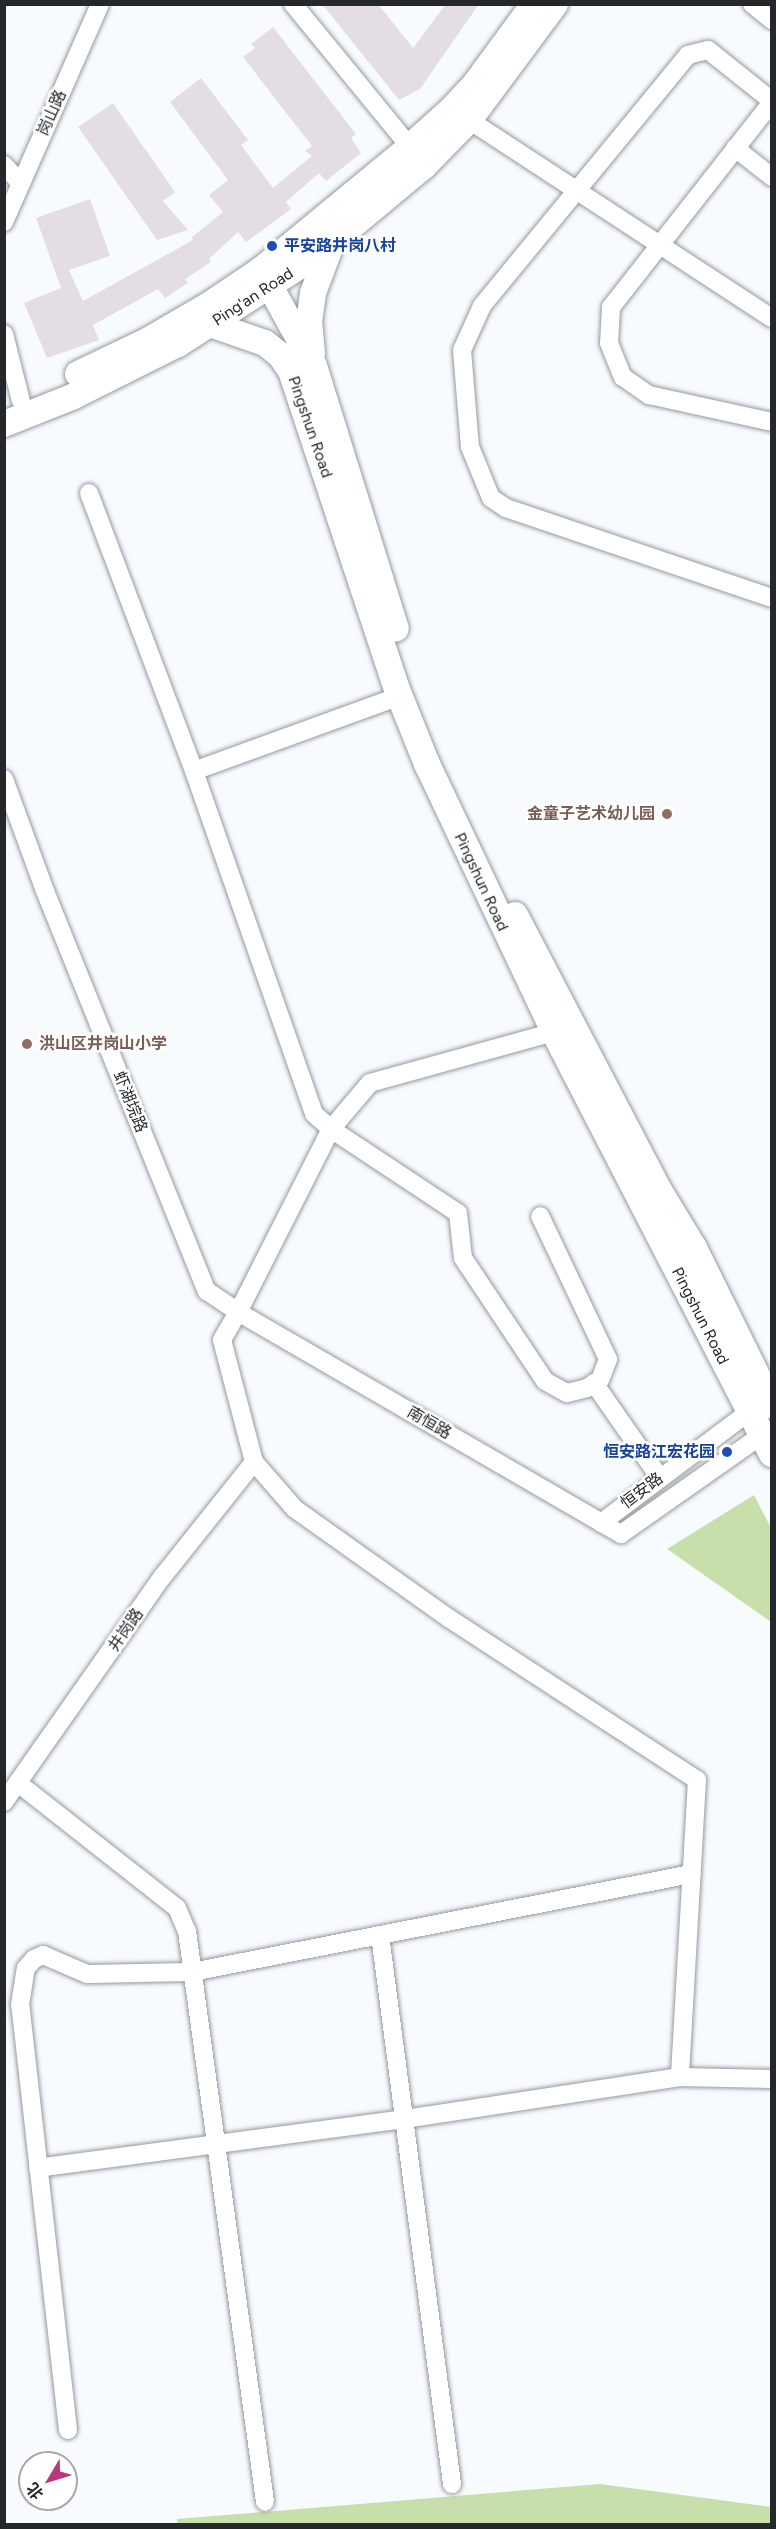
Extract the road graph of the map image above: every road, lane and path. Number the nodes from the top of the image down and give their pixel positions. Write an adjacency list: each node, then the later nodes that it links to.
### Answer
1 (100, 4): 13 (street, 岗山路)
2 (293, 4): 9 (street)
3 (534, 4): 9 (main road, Ping'an Road)
4 (555, 4): 8 (main road, Ping'an Road)
5 (752, 4): 6 (street)
6 (771, 20)
7 (771, 101): 10 (street); 14 (street)
8 (469, 120): 14 (street); 16 (main road, Ping'an Road)
9 (410, 147): 18 (main road, Ping'an Road)
10 (735, 148): 12 (street); 17 (street)
11 (4, 165): 13 (street)
12 (771, 177)
13 (21, 184): 15 (street, 岗山路)
14 (576, 192): 17 (street); 27 (street)
15 (4, 222)
16 (332, 242): 18 (main road, Ping'an Road); 22 (main road)
17 (659, 246): 19 (street); 24 (street)
18 (266, 279): 20 (main road, Ping'an Road); 22 (main road, Pingshun Road); 23 (main road, Ping'an Road)
19 (771, 318)
20 (210, 324): 25 (main road, Ping'an Road); 28 (main road, Pingshun Road)
21 (4, 334): 23 (street)
22 (314, 366): 36 (main road, Pingshun Road)
23 (13, 404)
24 (771, 422)
25 (4, 424)
26 (89, 493): 29 (street)
27 (771, 598)
28 (400, 696): 29 (street); 31 (main road, Pingshun Road)
29 (194, 771): 32 (street)
30 (4, 779): 34 (street, 虾湖垸路)
31 (554, 1032): 32 (street); 36 (main road, Pingshun Road)
32 (331, 1129): 34 (street); 35 (street)
33 (540, 1216): 35 (street)
34 (238, 1312): 38 (street); 40 (street, 南恒路)
35 (594, 1383): 39 (street)
36 (765, 1404): 37 (main road, Pingshun Road); 39 (street, 恒安路)
37 (768, 1439): 41 (street, 恒安路)
38 (254, 1462): 42 (street, 井岗路); 44 (street)
39 (660, 1478): 40 (street, 恒安路)
40 (601, 1523): 41 (street, 南恒路)
41 (621, 1534)
42 (18, 1783): 43 (street, 井岗路); 46 (street)
43 (4, 1802)
44 (691, 1874): 45 (street); 47 (street)
45 (380, 1935): 46 (street); 49 (street)
46 (192, 1972): 50 (street); 51 (street)
47 (680, 2077): 48 (street); 49 (street)
48 (771, 2079)
49 (404, 2119): 50 (street); 53 (street)
50 (216, 2145): 51 (street); 54 (street)
51 (38, 2168): 52 (street)
52 (68, 2430)
53 (452, 2484)
54 (265, 2502)

